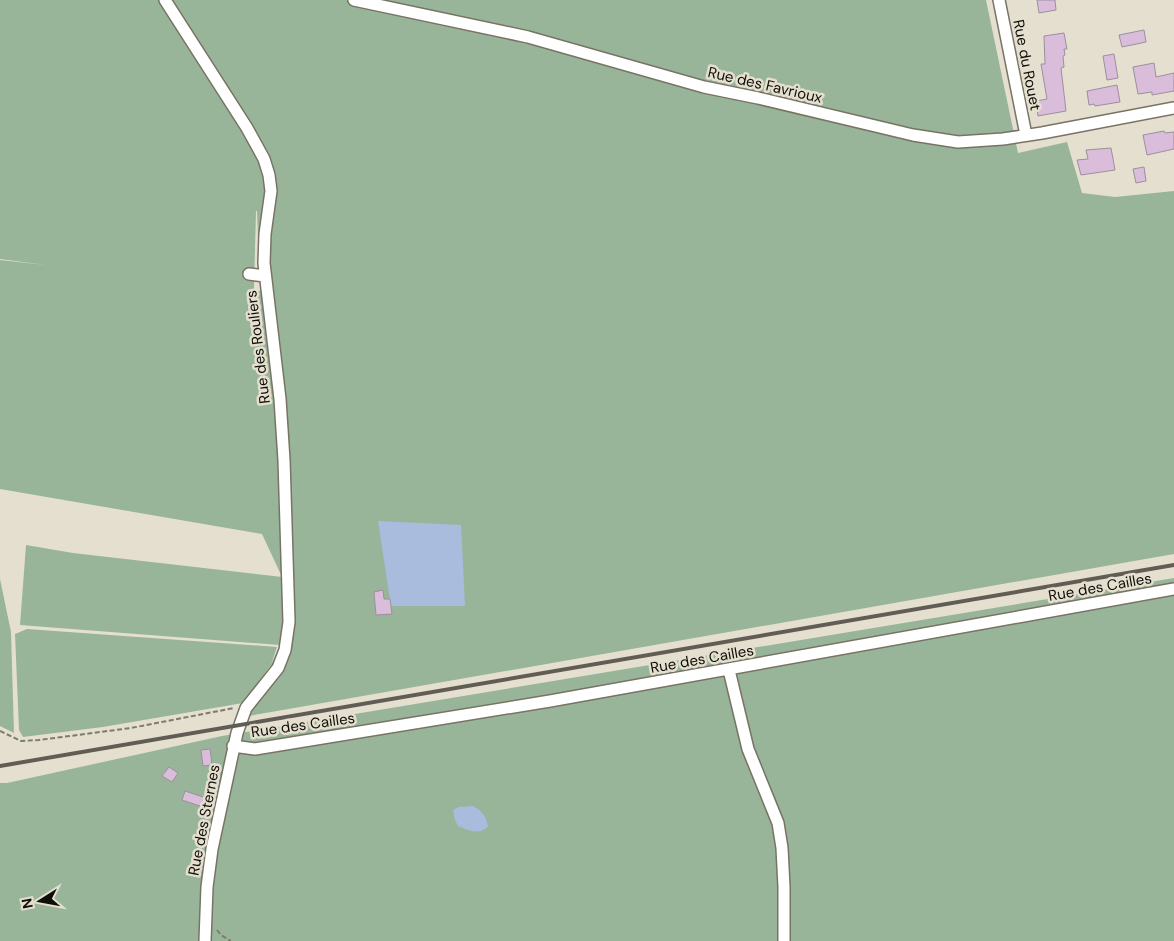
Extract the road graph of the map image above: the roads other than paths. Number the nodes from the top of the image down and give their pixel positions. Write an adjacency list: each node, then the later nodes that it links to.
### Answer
1 (165, 0): 7 (street, Rue des Rouliers)
2 (354, 0): 5 (street, Rue des Favrioux)
3 (999, 0): 5 (street, Rue du Rouet)
4 (1174, 108): 5 (street, Rue des Favrioux)
5 (1026, 135)
6 (249, 274): 7 (street)
7 (265, 276): 10 (street, Rue des Rouliers)
8 (1174, 589): 9 (street, Rue des Cailles)
9 (729, 670): 11 (street, Rue des Cailles); 13 (street)
10 (246, 708): 11 (street, Rue des Sternes)
11 (234, 746): 12 (street, Rue des Sternes)
12 (205, 941)
13 (784, 941)

